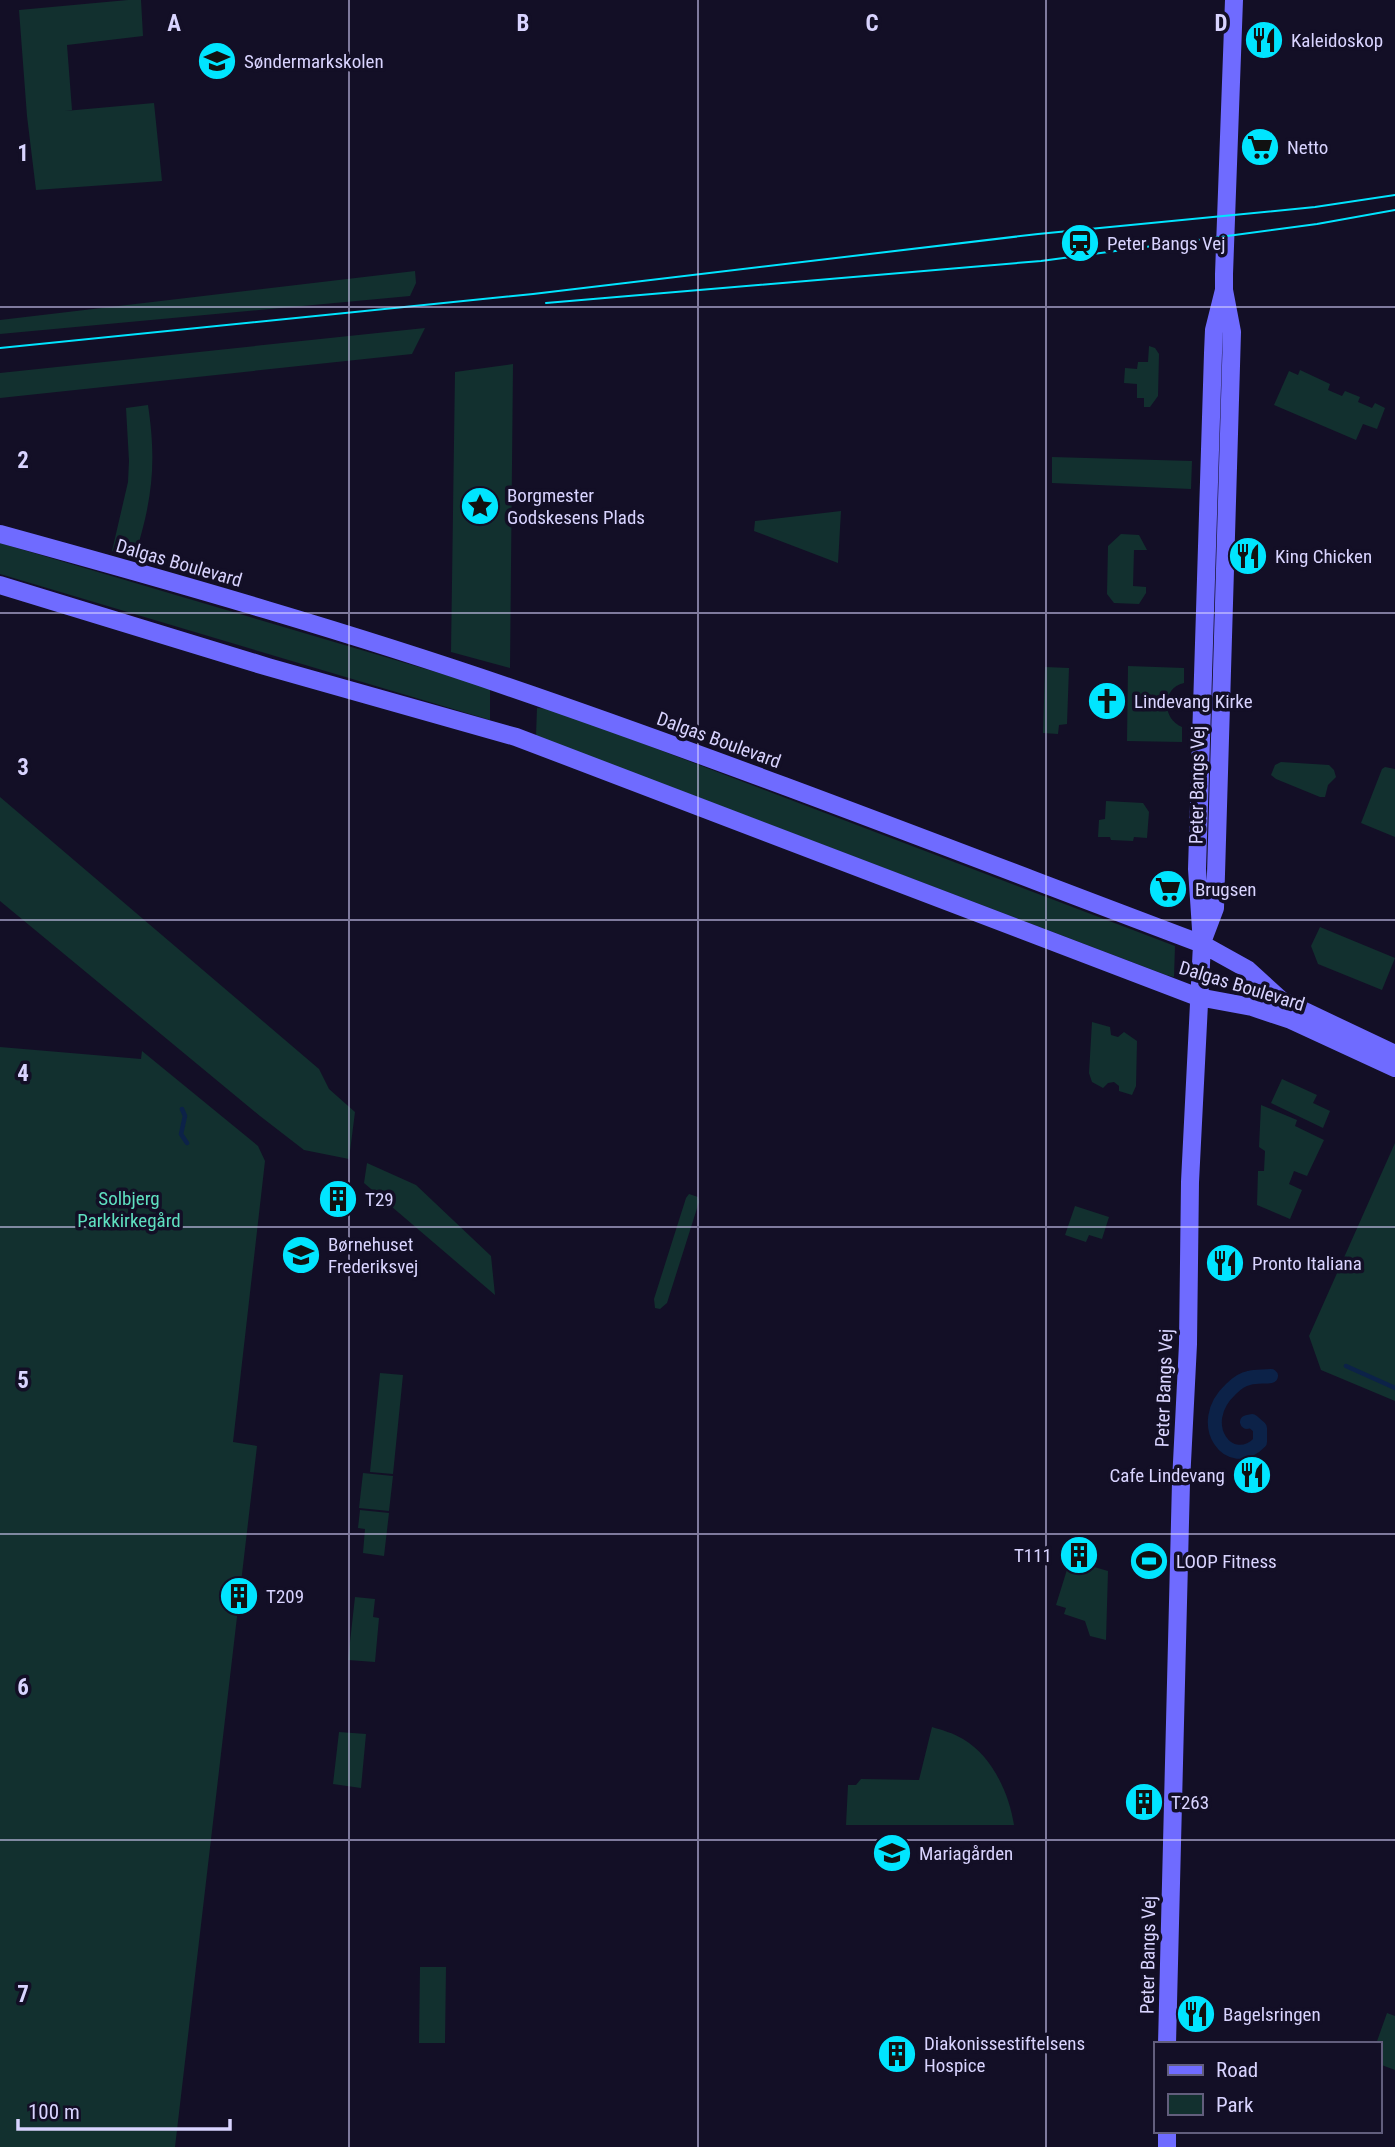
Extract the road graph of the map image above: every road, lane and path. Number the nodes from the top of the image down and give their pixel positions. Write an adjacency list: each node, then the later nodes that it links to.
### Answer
1 (1234, 0): 4 (street, Peter Bangs Vej)
2 (0, 534): 4 (street, Dalgas Boulevard)
3 (0, 585): 5 (street, Dalgas Boulevard)
4 (1202, 944): 5 (street, Peter Bangs Vej); 6 (street, Dalgas Boulevard)
5 (1198, 997): 7 (street, Dalgas Boulevard); 8 (street, Peter Bangs Vej)
6 (1395, 1054)
7 (1395, 1068)
8 (1167, 2042)

